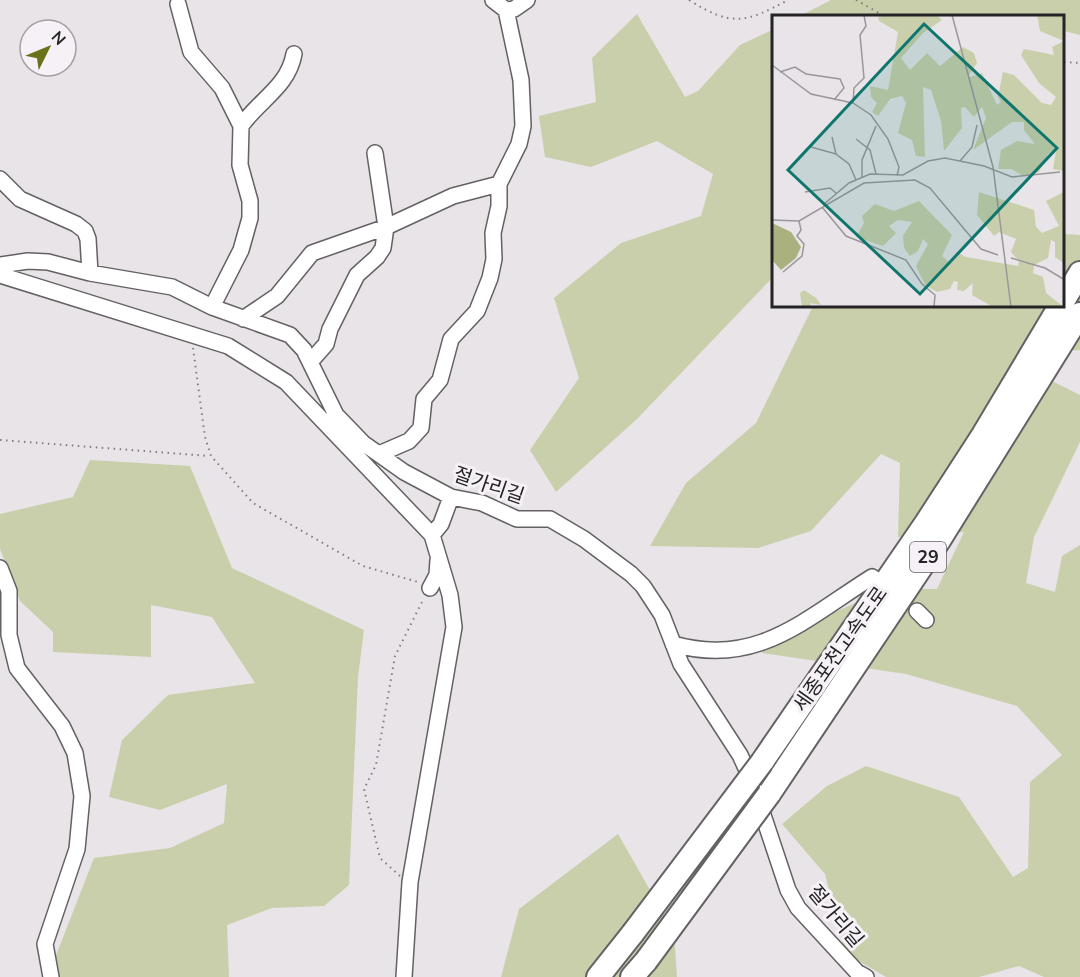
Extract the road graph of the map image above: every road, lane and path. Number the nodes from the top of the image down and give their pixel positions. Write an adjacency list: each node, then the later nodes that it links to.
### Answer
1 (493, 0): 7 (street)
2 (527, 0): 7 (street)
3 (689, 0): 4 (path)
4 (788, 0)
5 (856, 0): 8 (path)
6 (178, 4): 12 (street)
7 (506, 10): 15 (street)
8 (882, 15)
9 (294, 54): 12 (street)
10 (1065, 62): 11 (path)
11 (1080, 63)
12 (241, 126): 22 (street)
13 (375, 153): 16 (street)
14 (0, 179): 18 (street)
15 (499, 184): 16 (street); 29 (street)
16 (386, 227): 25 (street); 27 (street)
17 (0, 265): 18 (street, 절가리길)
18 (90, 273): 22 (street, 절가리길)
19 (1080, 273): 21 (highway)
20 (0, 275): 26 (street)
21 (1065, 298)
22 (212, 307): 25 (street, 절가리길)
23 (1059, 308): 42 (highway, 세종포천고속도로 / 29, bridge)
24 (1080, 314): 39 (highway, 세종포천고속도로 / 29, bridge)
25 (243, 319): 27 (street, 절가리길)
26 (191, 334): 30 (path); 32 (street)
27 (311, 362): 29 (street, 절가리길)
28 (0, 440): 30 (path)
29 (379, 454): 31 (street, 절가리길)
30 (211, 456): 36 (path)
31 (451, 497): 32 (street); 37 (street, 절가리길)
32 (432, 535): 33 (street)
33 (439, 557): 36 (street); 38 (street)
34 (0, 568): 40 (street)
35 (875, 579): 37 (street)
36 (430, 588): 38 (path)
37 (673, 644): 43 (street, 절가리길)
38 (410, 882): 41 (street)
39 (639, 969)
40 (51, 977)
41 (404, 977)
42 (598, 977)
43 (866, 977)

